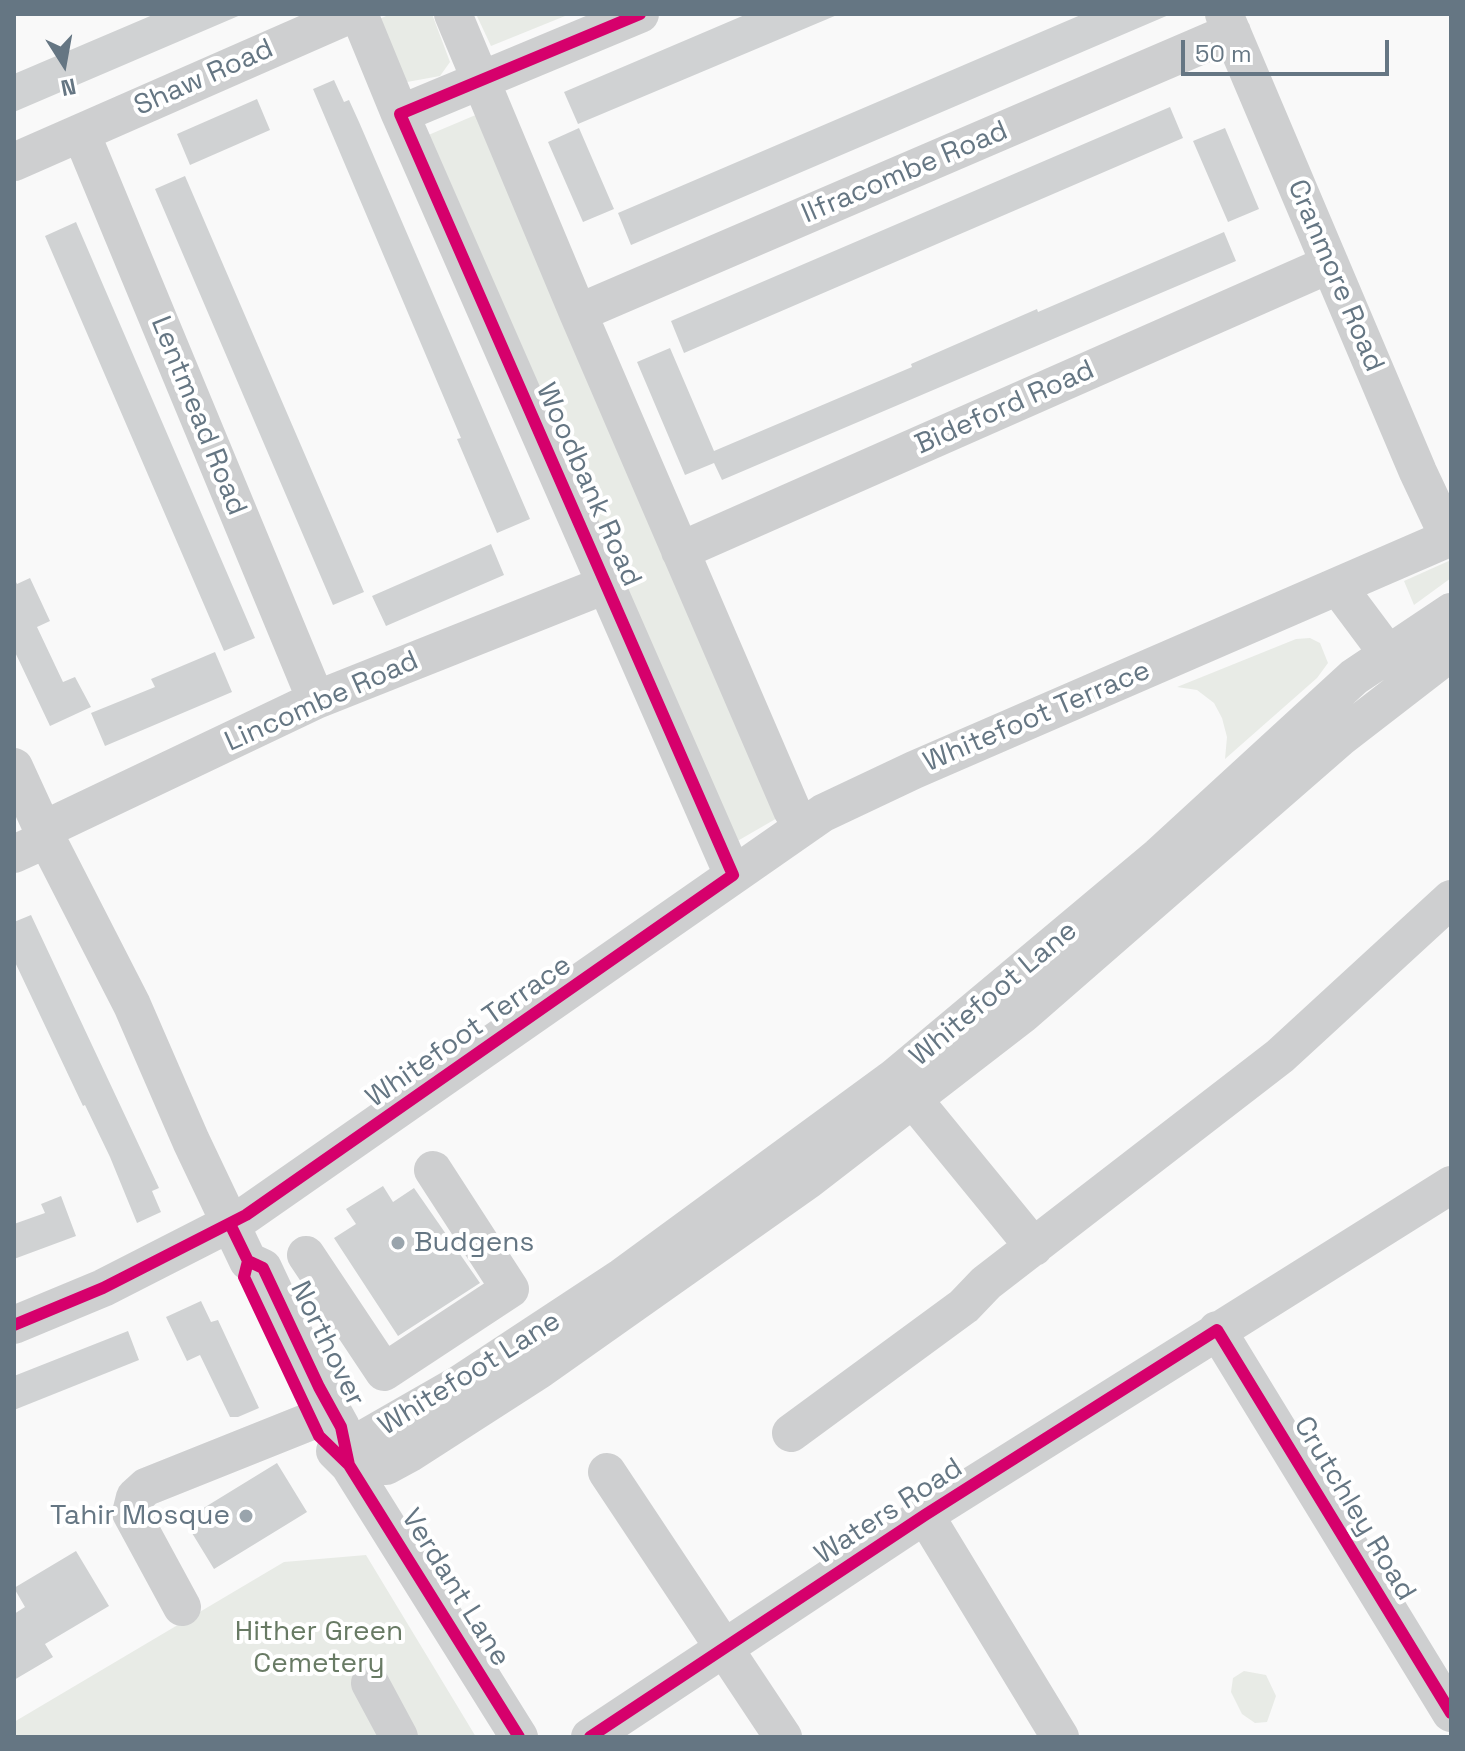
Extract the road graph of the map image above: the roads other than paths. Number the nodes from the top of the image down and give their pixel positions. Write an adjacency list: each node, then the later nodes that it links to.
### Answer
1 (351, 14): 8 (street, Shaw Road)
2 (359, 14): 7 (street, Woodbank Road)
3 (453, 14): 6 (street, Woodbank Road)
4 (640, 14): 6 (street)
5 (1228, 23): 10 (street, Cranmore Road); 11 (street, Ilfracombe Road)
6 (481, 80): 7 (street); 11 (street, Woodbank Road)
7 (400, 114): 14 (street, Woodbank Road)
8 (81, 133): 9 (street, Shaw Road); 19 (street, Lentmead Road)
9 (14, 162)
10 (1330, 264): 12 (street, Cranmore Road); 13 (street, Bideford Road)
11 (578, 313): 13 (street, Woodbank Road)
12 (1450, 537): 15 (street, Whitefoot Terrace)
13 (680, 551): 21 (street, Woodbank Road)
14 (605, 585): 19 (street, Lincombe Road); 23 (street, Woodbank Road)
15 (1342, 585): 18 (street); 21 (street, Whitefoot Terrace)
16 (1451, 612): 18 (street, Whitefoot Lane)
17 (1451, 652): 18 (street, Whitefoot Lane)
18 (1399, 668): 25 (street, Whitefoot Lane)
19 (316, 700): 22 (street, Lincombe Road)
20 (14, 767): 22 (street, Northover)
21 (804, 826): 23 (street, Whitefoot Terrace)
22 (35, 841): 28 (street, Northover)
23 (733, 875): 28 (street, Whitefoot Terrace)
24 (1451, 899): 29 (street)
25 (904, 1088): 29 (street); 37 (street, Whitefoot Lane); 40 (street, Whitefoot Lane)
26 (433, 1170): 33 (street)
27 (1451, 1185): 36 (street, Waters Road)
28 (230, 1224): 31 (street, Northover); 35 (street, Whitefoot Terrace)
29 (1034, 1247): 39 (street)
30 (306, 1255): 32 (street)
31 (248, 1261): 34 (street, Northover); 38 (street, Northover)
32 (330, 1290): 33 (street); 34 (street)
33 (490, 1303): 37 (street)
34 (283, 1310): 40 (street, Northover)
35 (14, 1325)
36 (1217, 1330): 42 (street, Waters Road); 46 (street, Crutchley Road)
37 (518, 1346): 40 (street, Whitefoot Lane)
38 (311, 1421): 40 (street, Northover); 43 (street)
39 (791, 1433)
40 (349, 1465): 48 (street, Verdant Lane)
41 (607, 1472): 44 (street)
42 (925, 1515): 44 (street, Waters Road); 51 (street)
43 (182, 1607)
44 (725, 1650): 49 (street, Waters Road); 50 (street)
45 (370, 1683): 47 (street)
46 (1451, 1713)
47 (399, 1737)
48 (519, 1737)
49 (590, 1737)
50 (783, 1737)
51 (1060, 1737)

